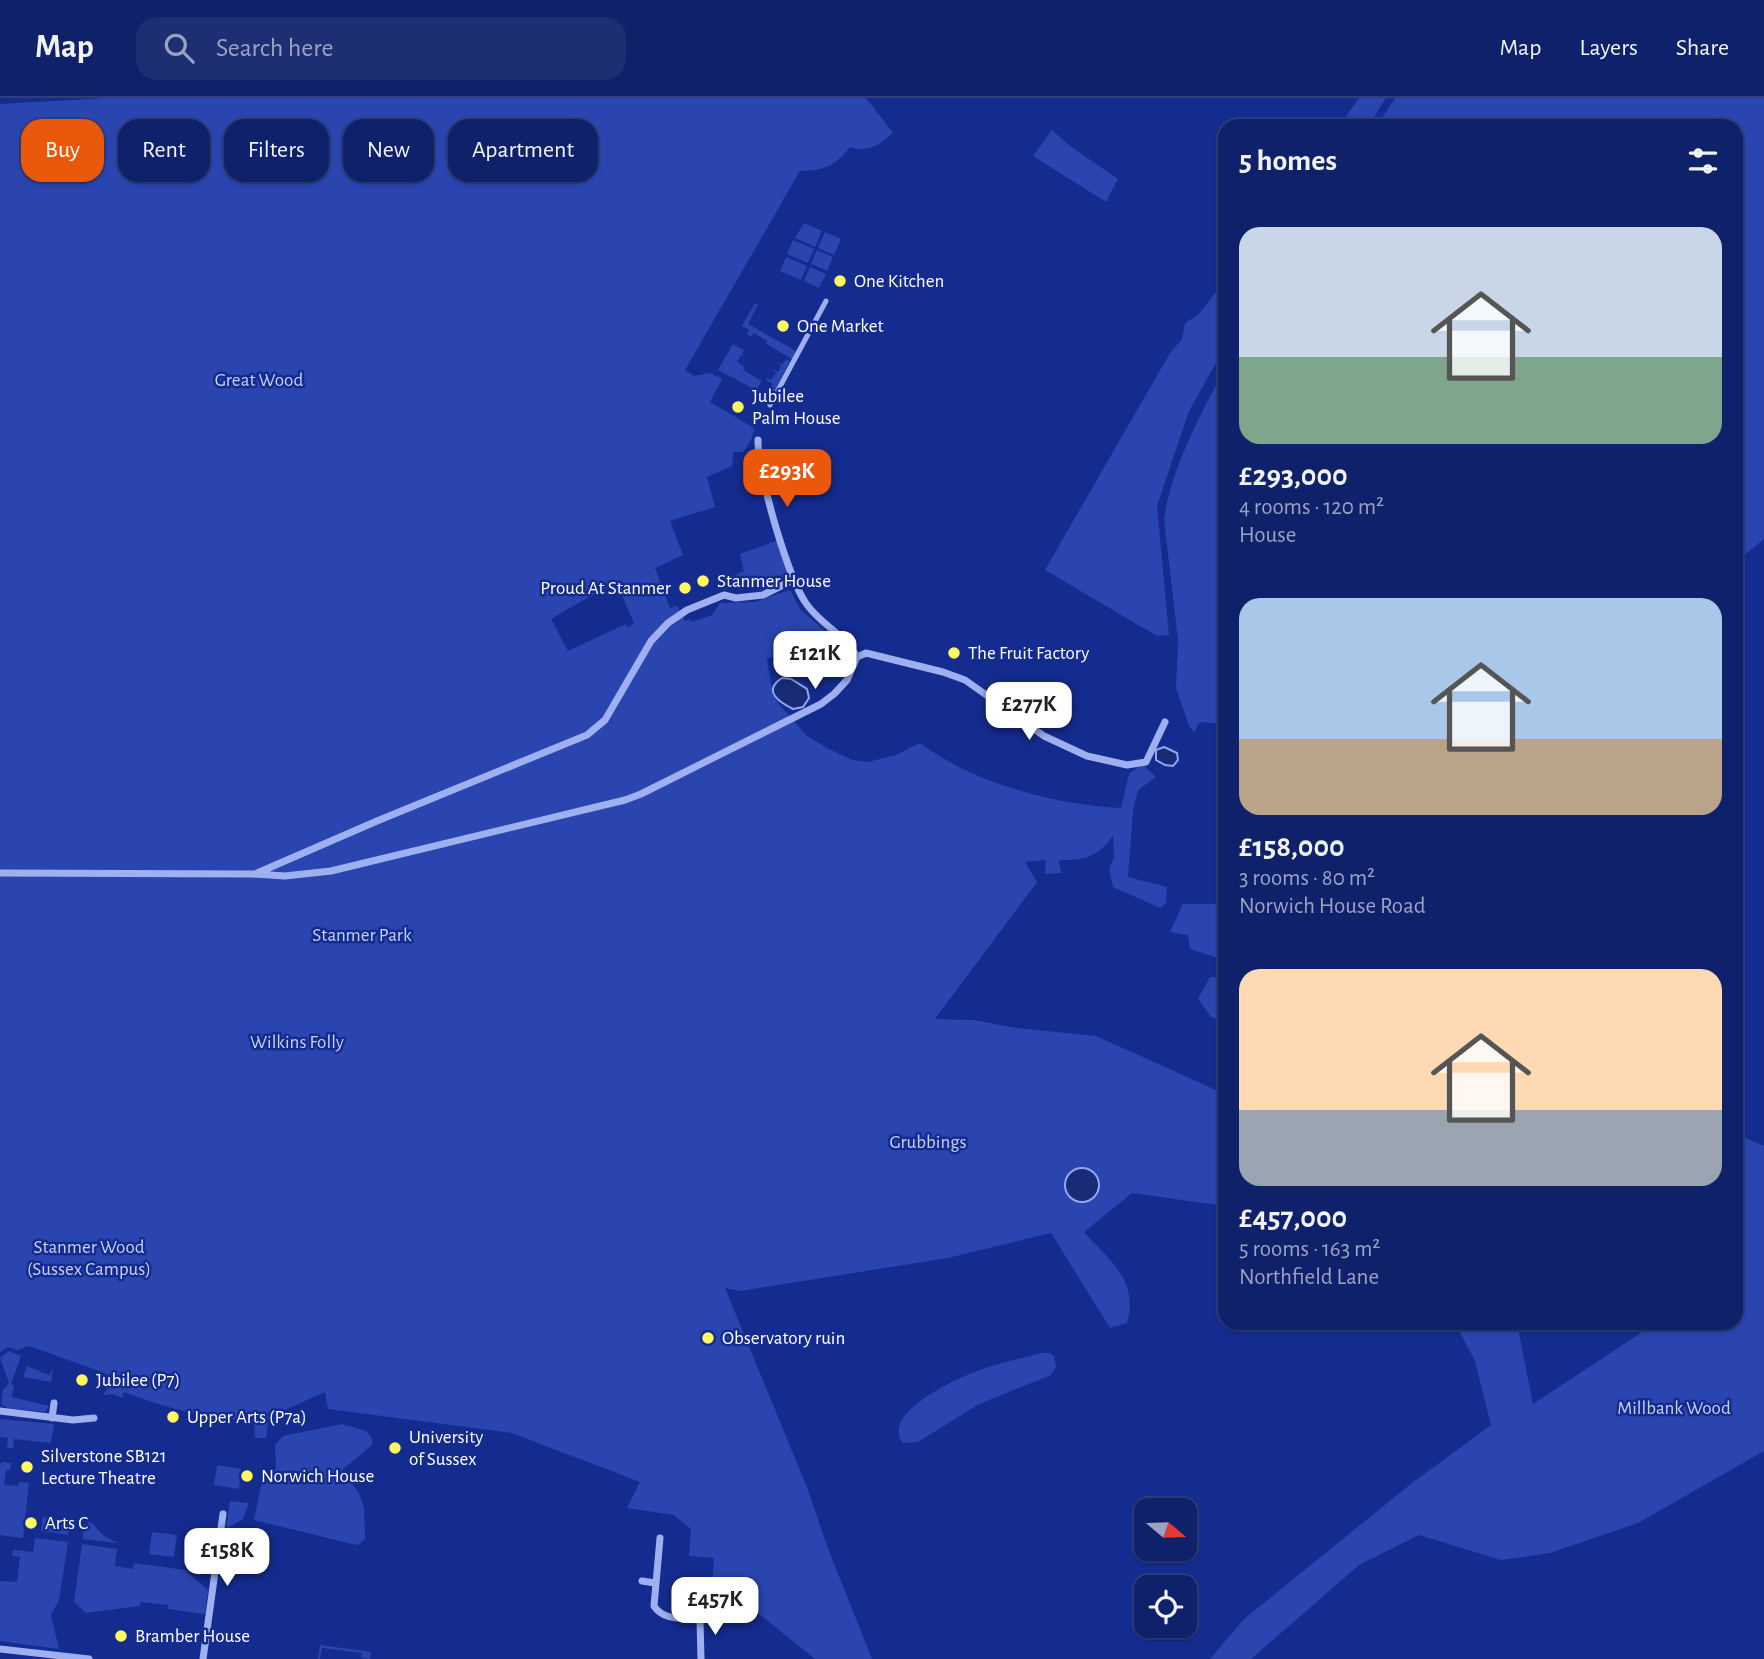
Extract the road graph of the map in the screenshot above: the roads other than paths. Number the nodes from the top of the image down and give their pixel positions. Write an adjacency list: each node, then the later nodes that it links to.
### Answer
1 (825, 301): 2 (street)
2 (770, 405)
3 (758, 440): 4 (street)
4 (793, 580): 5 (street); 8 (street)
5 (857, 657): 6 (street); 8 (street)
6 (1165, 722)
7 (0, 873): 8 (street)
8 (255, 874)
9 (54, 1403): 11 (street)
10 (0, 1411): 11 (street)
11 (52, 1418): 12 (street)
12 (94, 1418)
13 (223, 1514): 19 (street)
14 (660, 1538): 16 (street)
15 (642, 1581): 16 (street)
16 (655, 1583): 20 (street)
17 (0, 1649): 18 (street)
18 (89, 1659)
19 (203, 1659)
20 (701, 1659)

